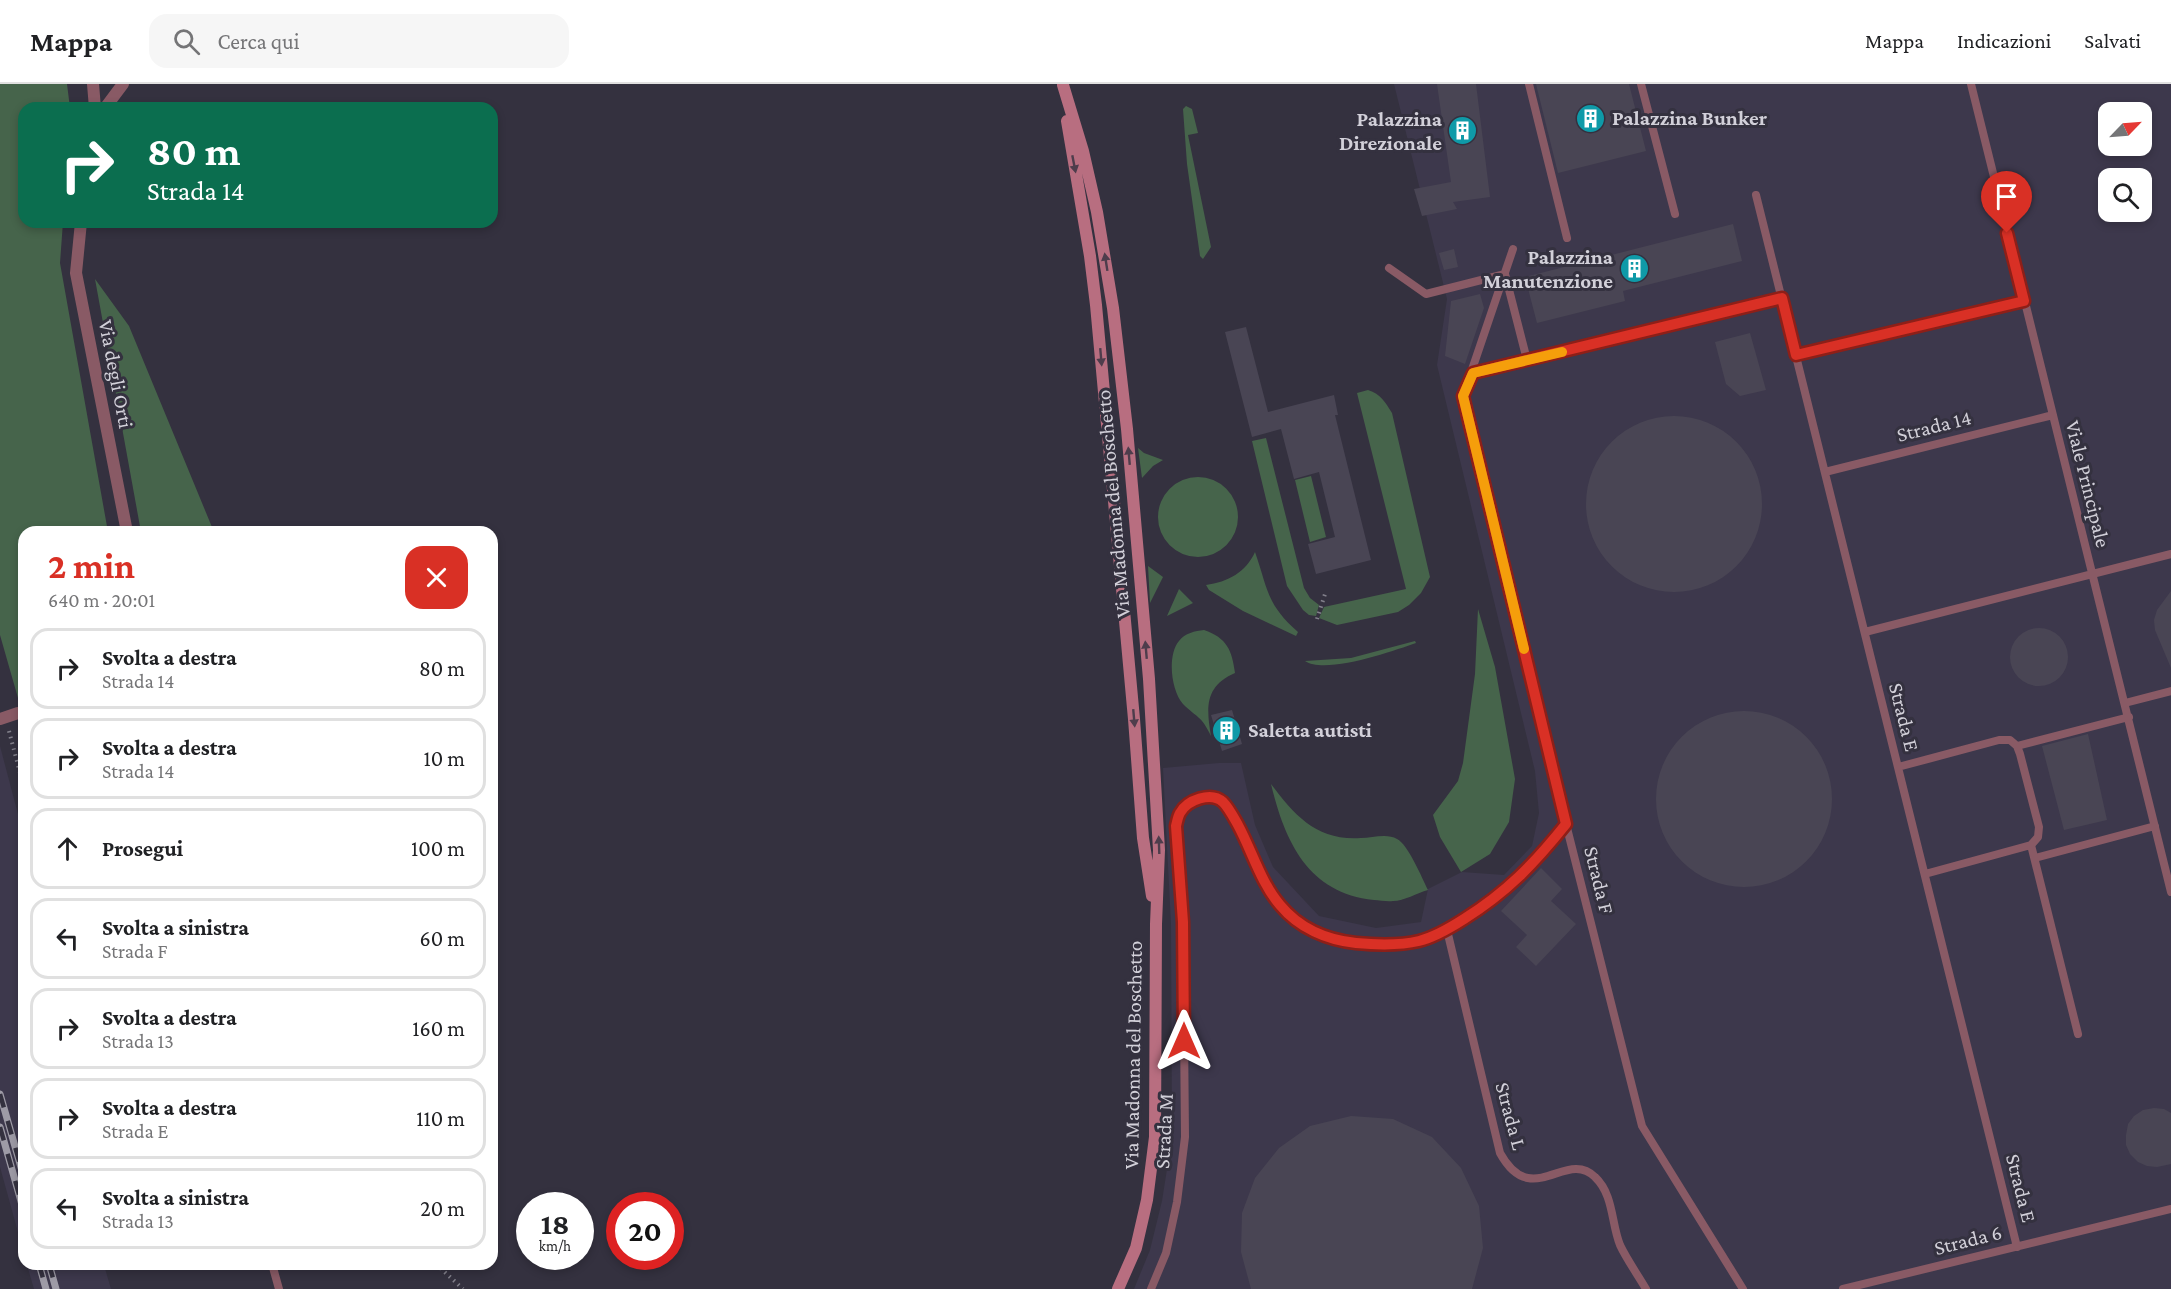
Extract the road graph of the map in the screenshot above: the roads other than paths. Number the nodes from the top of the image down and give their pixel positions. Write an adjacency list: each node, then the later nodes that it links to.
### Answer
1 (93, 84): 7 (street)
2 (123, 84): 8 (street)
3 (1529, 84): 12 (lane)
4 (1641, 84): 10 (lane)
5 (1971, 84): 17 (lane, Viale Principale)
6 (1063, 85): 40 (main road, Via Madonna del Boschetto, one-way to 40); 40 (main road, Via Madonna del Boschetto, one-way to 6)
7 (94, 102)
8 (110, 102)
9 (1756, 195): 16 (lane, Strada E)
10 (1675, 214)
11 (80, 228): 23 (street, Via degli Orti)
12 (1567, 238)
13 (1513, 249): 15 (lane, Strada F)
14 (1389, 268): 15 (lane)
15 (1505, 274): 19 (lane); 20 (lane, Strada F)
16 (1782, 298): 18 (lane, Strada E); 19 (lane)
17 (2024, 301): 18 (lane); 21 (lane, Viale Principale)
18 (1796, 355): 22 (lane, Strada E)
19 (1527, 360): 20 (lane)
20 (1473, 373): 34 (lane, Strada F)
21 (2052, 415): 22 (lane, Strada 14); 25 (lane, Viale Principale)
22 (1825, 472): 26 (lane, Strada E)
23 (126, 526)
24 (2171, 554): 25 (lane)
25 (2092, 574): 26 (lane); 28 (lane, Viale Principale)
26 (1865, 632): 33 (lane, Strada E)
27 (2171, 691): 28 (lane)
28 (2125, 703): 30 (lane, Viale Principale)
29 (18, 713): 31 (street, bridge)
30 (2128, 717): 32 (lane); 35 (lane, Viale Principale)
31 (3, 720)
32 (2017, 746): 33 (lane); 36 (lane)
33 (1898, 767): 38 (lane, Strada E)
34 (1566, 824): 41 (lane); 51 (lane, Strada F)
35 (2155, 826): 37 (lane); 39 (lane, Viale Principale)
36 (2031, 844): 37 (lane); 38 (lane)
37 (2035, 858): 42 (lane)
38 (1925, 874): 44 (lane, Strada E)
39 (2171, 892)
40 (1156, 924): 48 (main road, Via Madonna del Boschetto)
41 (1447, 930): 49 (lane, Strada M); 50 (lane, Strada L)
42 (2078, 1034)
43 (2171, 1209): 44 (lane, Strada 6)
44 (2017, 1247): 46 (lane, Strada 6)
45 (274, 1270): 47 (lane)
46 (1865, 1286): 52 (lane, Strada 6)
47 (279, 1289)
48 (1118, 1289)
49 (1150, 1289)
50 (1646, 1289)
51 (1743, 1289)
52 (1843, 1289)

